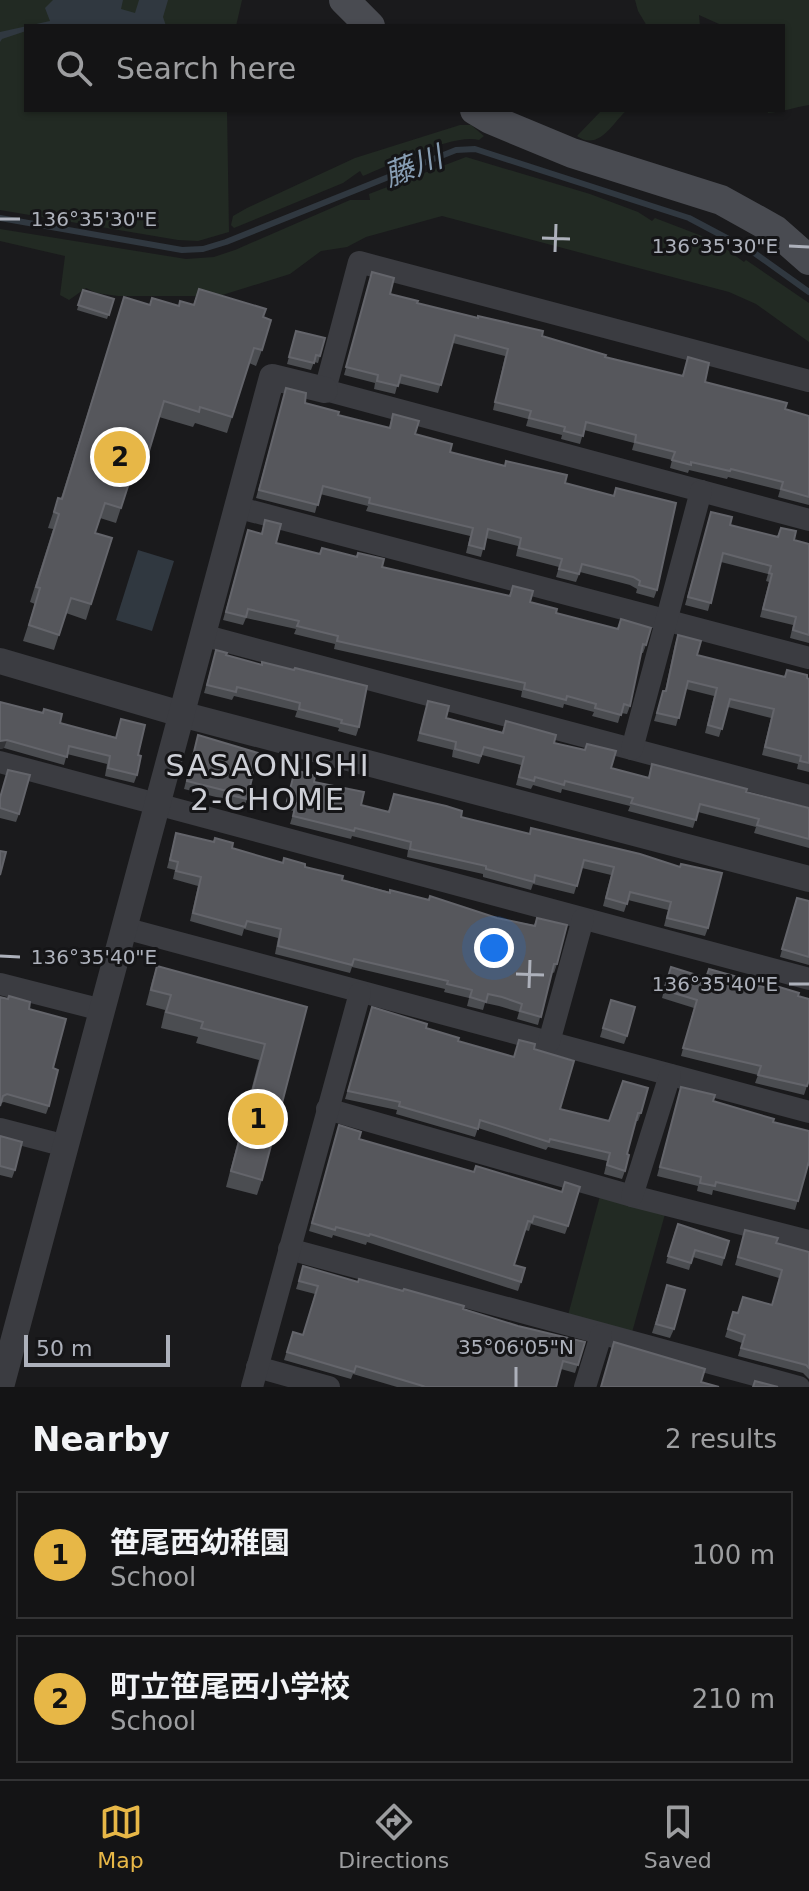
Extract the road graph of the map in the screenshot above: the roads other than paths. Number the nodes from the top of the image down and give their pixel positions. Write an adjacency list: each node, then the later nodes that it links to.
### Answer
1 (344, 0): 2 (main road)
2 (368, 24)
3 (478, 112): 4 (main road)
4 (809, 260)
5 (809, 381): 6 (street)
6 (325, 390): 7 (street); 8 (street)
7 (701, 491): 9 (street); 10 (street)
8 (236, 507): 10 (street); 11 (street)
9 (809, 520)
10 (666, 620): 12 (street); 15 (street)
11 (202, 635): 14 (street); 15 (street)
12 (809, 658)
13 (0, 661): 14 (street)
14 (181, 714): 18 (street); 19 (street)
15 (632, 749): 17 (street)
16 (0, 762): 18 (street)
17 (809, 796)
18 (157, 804): 20 (street); 21 (street)
19 (809, 879)
20 (583, 919): 22 (street); 26 (street)
21 (124, 928): 24 (street); 25 (street)
22 (809, 979)
23 (0, 984): 25 (street)
24 (360, 993): 26 (street); 28 (street)
25 (102, 1010): 31 (street)
26 (549, 1042): 27 (street)
27 (670, 1075): 29 (street); 32 (street)
28 (327, 1109): 32 (street); 34 (street)
29 (809, 1112)
30 (0, 1129): 31 (street)
31 (66, 1146): 37 (street)
32 (632, 1196): 33 (street)
33 (809, 1241)
34 (289, 1249): 35 (street); 36 (street)
35 (601, 1335): 39 (street); 40 (street)
36 (255, 1377): 38 (street)
37 (1, 1387)
38 (329, 1387)
39 (585, 1387)
40 (799, 1387)

